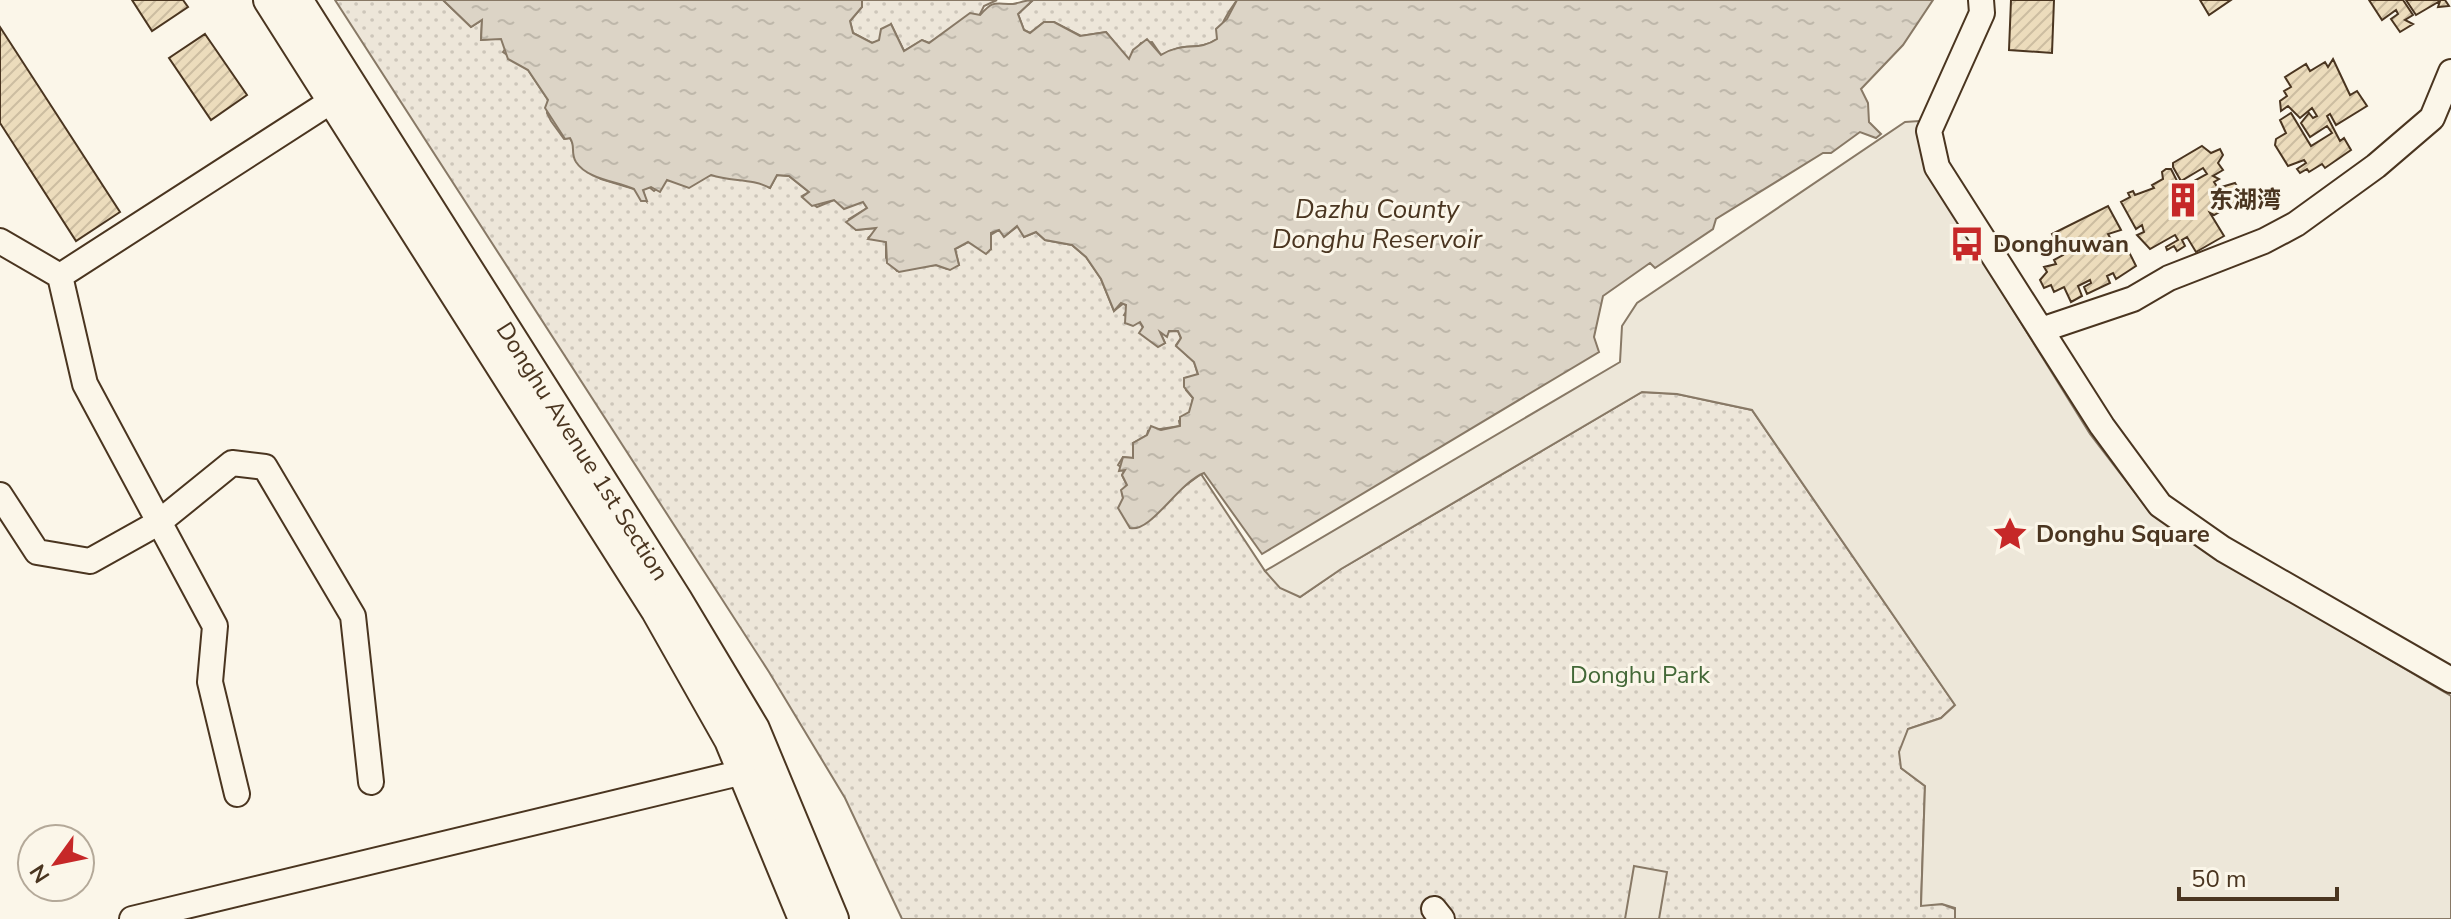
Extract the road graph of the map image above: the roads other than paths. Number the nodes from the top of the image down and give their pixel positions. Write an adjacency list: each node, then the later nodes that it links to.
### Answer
1 (269, 0): 5 (main road, Donghu Avenue 1st Section)
2 (297, 0): 5 (main road, Donghu Avenue 1st Section)
3 (1981, 0): 8 (street)
4 (2451, 72): 8 (street)
5 (342, 94): 7 (street); 12 (main road, Donghu Avenue 1st Section)
6 (0, 241): 7 (street)
7 (60, 276): 10 (street)
8 (2041, 330): 11 (street)
9 (0, 495): 10 (street)
10 (158, 523): 13 (street); 14 (street)
11 (2451, 680)
12 (756, 769): 15 (street); 16 (main road, Donghu Avenue 1st Section); 17 (main road, Donghu Avenue 1st Section)
13 (371, 782)
14 (237, 794)
15 (132, 919)
16 (804, 919)
17 (833, 919)

